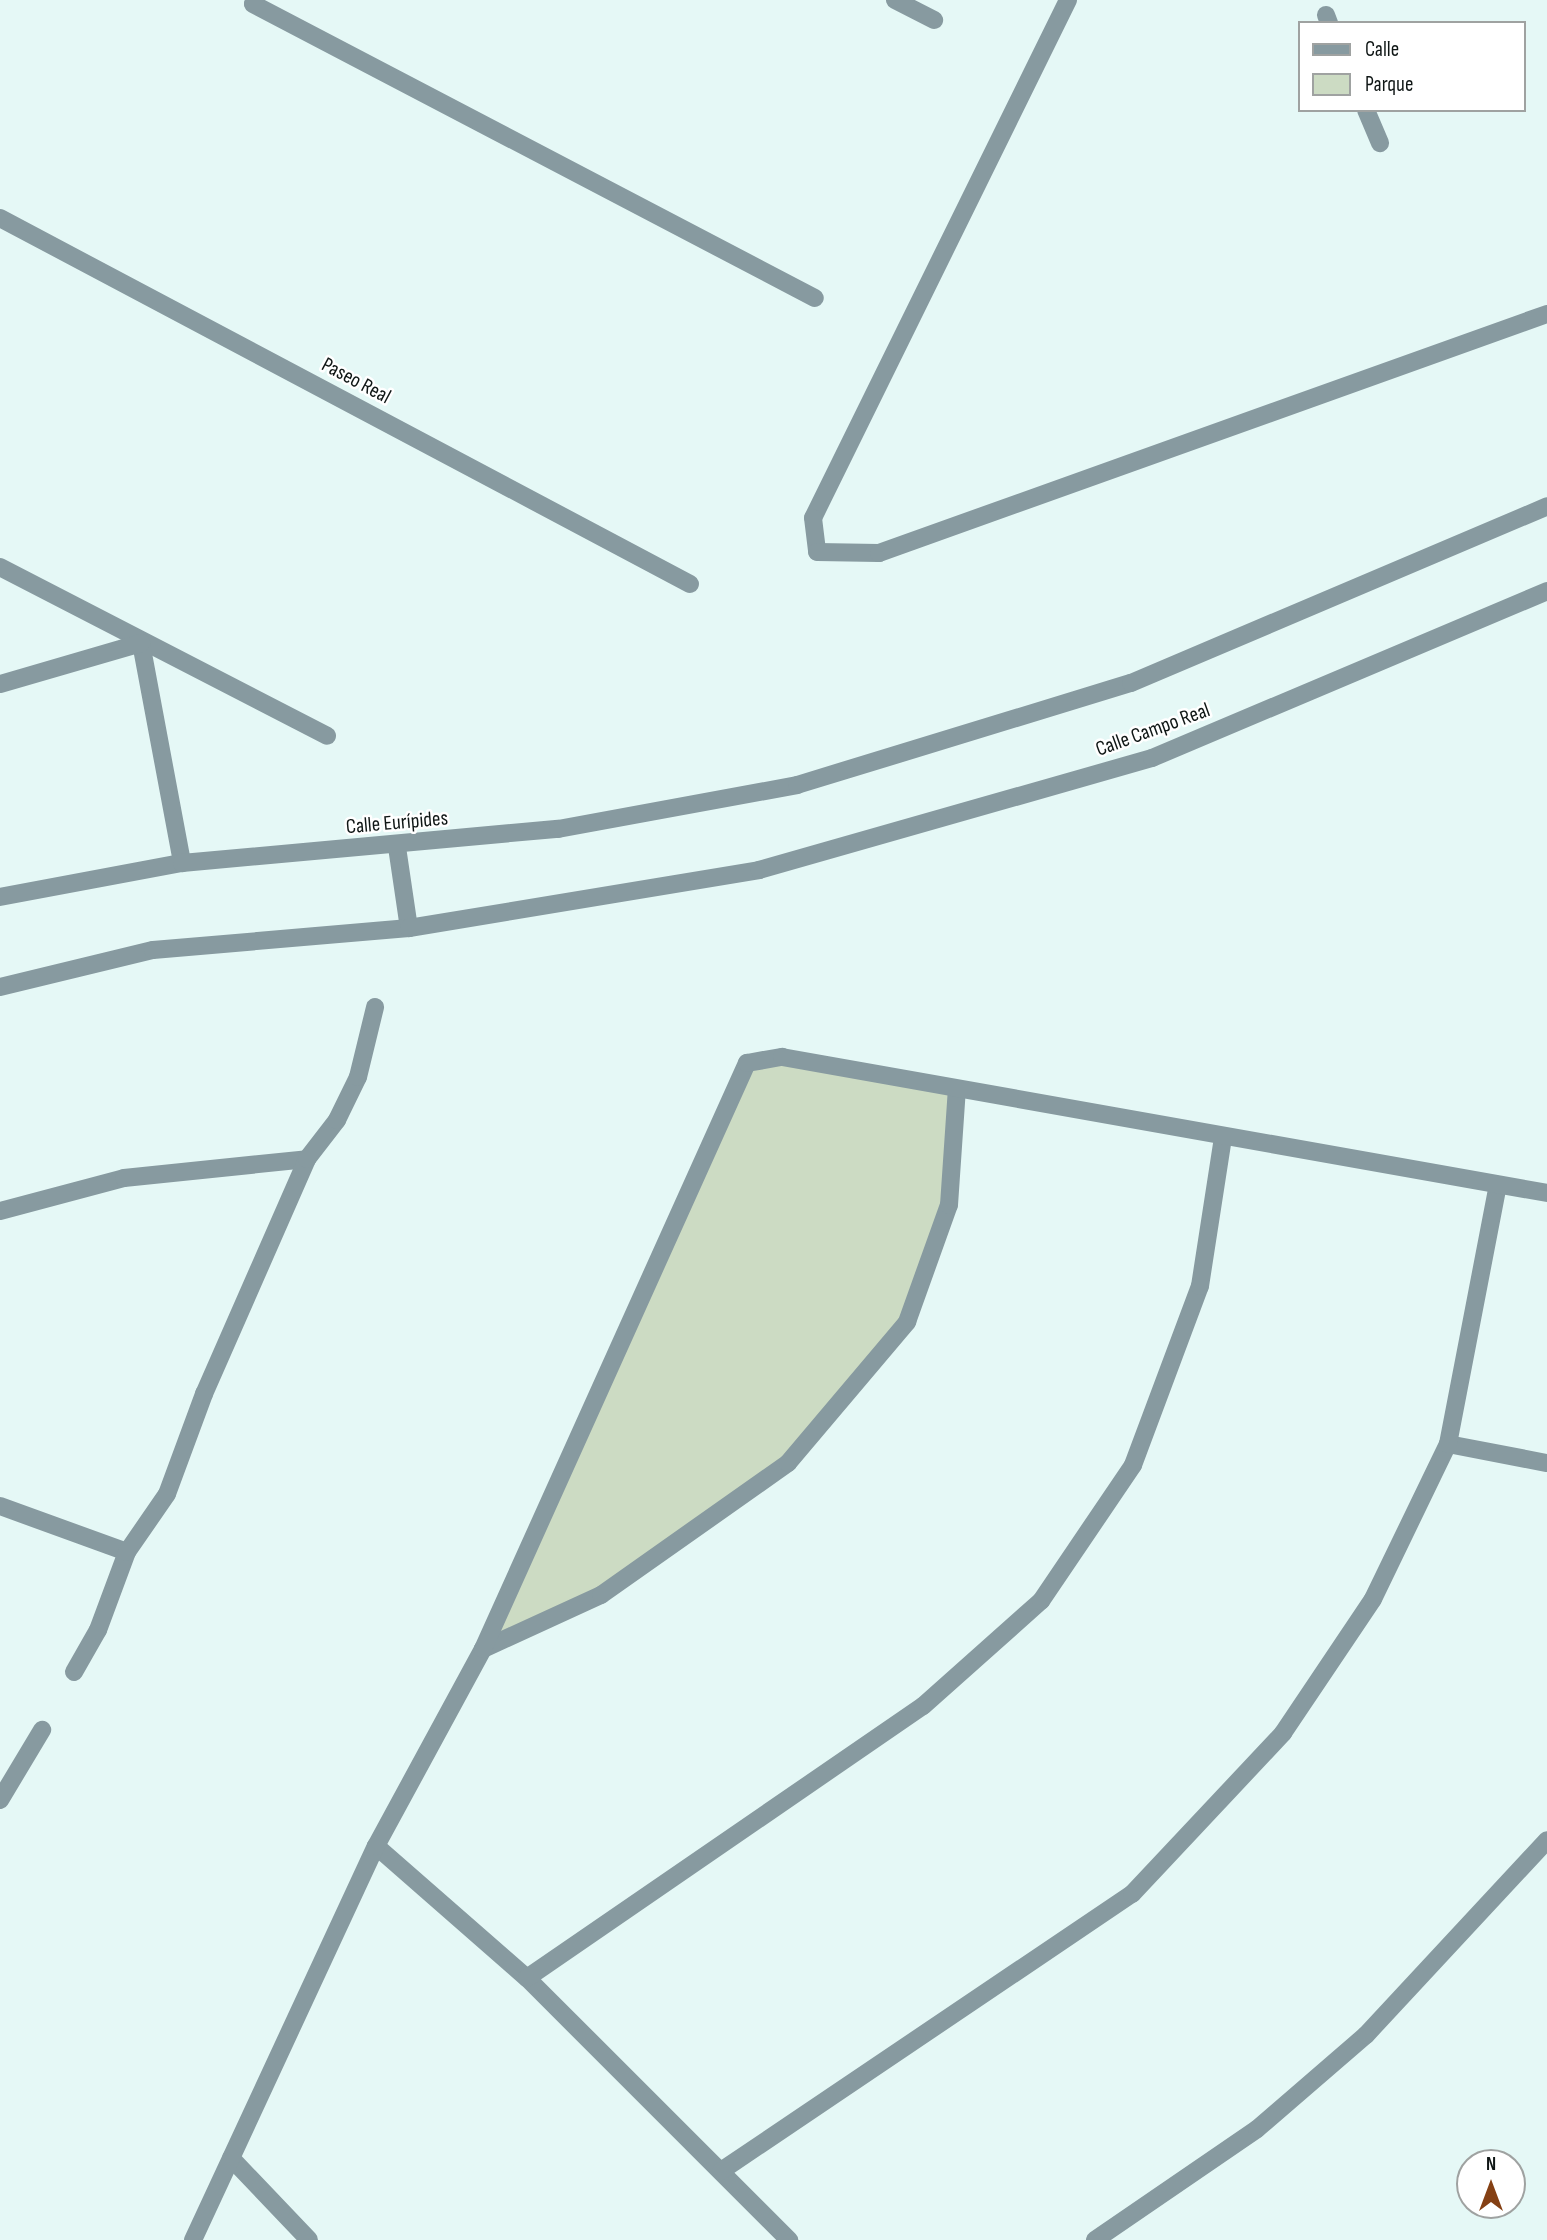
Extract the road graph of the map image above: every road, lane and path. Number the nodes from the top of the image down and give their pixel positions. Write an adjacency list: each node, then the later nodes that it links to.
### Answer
1 (895, 0): 4 (street)
2 (1068, 0): 9 (street)
3 (251, 1): 8 (street)
4 (934, 20)
5 (1367, 112): 6 (street)
6 (1380, 143)
7 (0, 218): 12 (street, Paseo Real)
8 (815, 298)
9 (1547, 314)
10 (1547, 506): 17 (street, Calle Eurípides)
11 (0, 567): 14 (street)
12 (690, 584)
13 (1547, 591): 20 (street, Calle Campo Real)
14 (141, 643): 15 (street); 16 (street); 18 (street)
15 (0, 684)
16 (327, 736)
17 (397, 847): 18 (street, Calle Eurípides); 20 (street)
18 (182, 863): 19 (street, Calle Eurípides)
19 (0, 897)
20 (410, 928): 21 (street)
21 (0, 987)
22 (374, 1007): 25 (street)
23 (957, 1089): 24 (street); 33 (street); 33 (street)
24 (1223, 1136): 26 (street); 39 (street)
25 (307, 1159): 28 (street); 32 (street)
26 (1498, 1185): 27 (street); 29 (street)
27 (1547, 1193)
28 (0, 1211)
29 (1448, 1444): 30 (street); 41 (street)
30 (1547, 1463)
31 (0, 1506): 32 (street)
32 (127, 1552): 34 (street)
33 (483, 1649): 38 (street)
34 (74, 1672)
35 (42, 1730): 36 (street)
36 (0, 1800)
37 (1547, 1839): 45 (street)
38 (376, 1846): 39 (street); 40 (street)
39 (527, 1978): 41 (street)
40 (232, 2158): 42 (street); 43 (street)
41 (721, 2171): 44 (street)
42 (193, 2240)
43 (309, 2240)
44 (789, 2240)
45 (1095, 2240)

